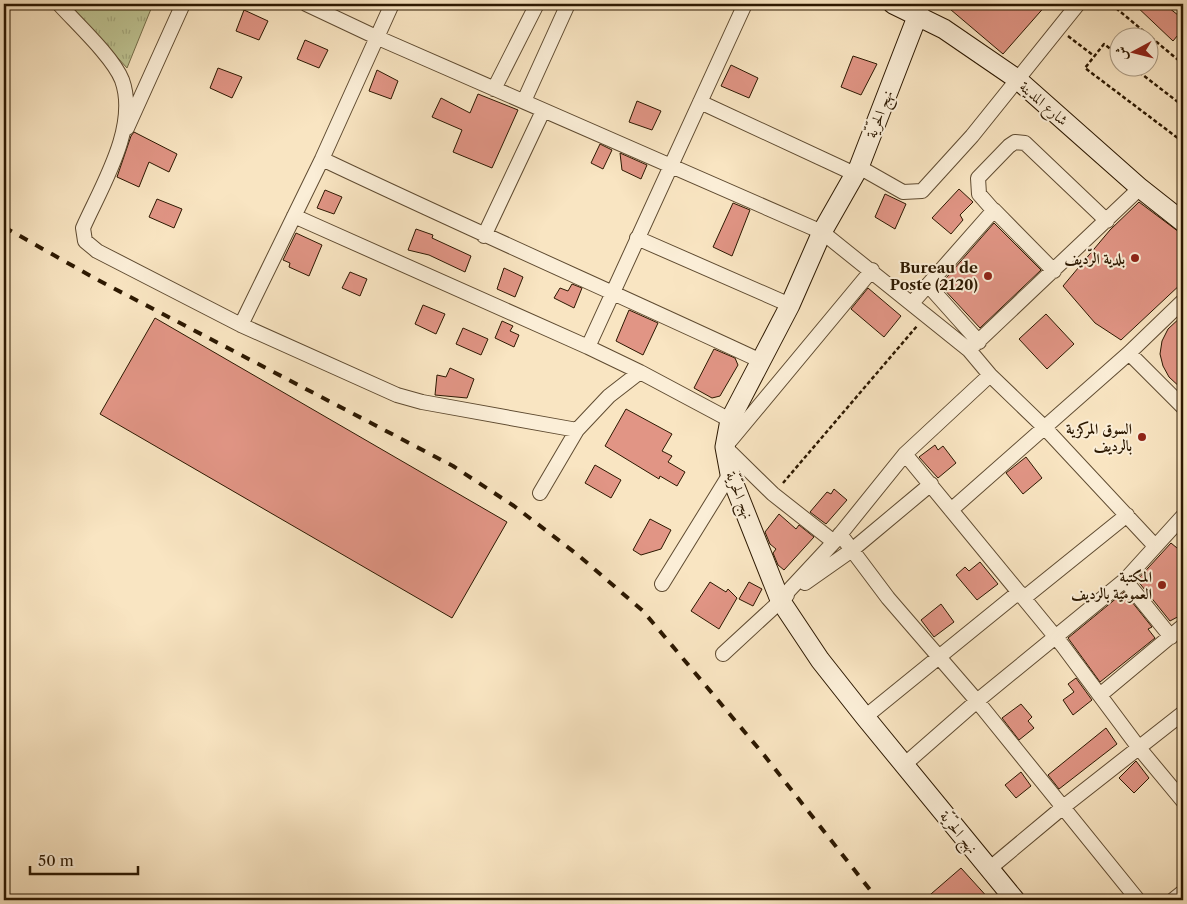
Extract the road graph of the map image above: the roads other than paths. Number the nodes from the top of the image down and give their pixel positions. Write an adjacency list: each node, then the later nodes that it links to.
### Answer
1 (59, 4): 18 (street)
2 (183, 4): 18 (street)
3 (306, 4): 11 (street)
4 (392, 4): 11 (street)
5 (537, 4): 14 (street)
6 (568, 4): 15 (street)
7 (745, 4): 16 (street)
8 (893, 4): 10 (street, شارع المدينة); 12 (street)
9 (1078, 4): 13 (street)
10 (919, 11): 12 (street, نهج الحرّيّة); 13 (street, شارع المدينة)
11 (376, 37): 14 (street); 19 (street)
12 (905, 45): 21 (street, نهج الحرّيّة)
13 (1017, 79): 21 (street); 22 (street, شارع المدينة)
14 (494, 89): 15 (street)
15 (524, 101): 17 (street)
16 (700, 102): 20 (street); 21 (street)
17 (543, 111): 20 (street); 28 (street)
18 (124, 135): 37 (street)
19 (322, 159): 24 (street); 28 (street)
20 (670, 166): 27 (street); 29 (street)
21 (857, 170): 27 (street, نهج الحرّيّة)
22 (1140, 188): 25 (street); 26 (street, شارع المدينة)
23 (994, 211): 25 (street); 31 (street); 32 (street)
24 (294, 216): 37 (street); 39 (street)
25 (1107, 221): 31 (street)
26 (1183, 222)
27 (822, 232): 30 (street); 36 (street, نهج الحرّيّة)
28 (484, 236): 33 (street)
29 (637, 238): 33 (street); 36 (street)
30 (872, 270): 35 (street); 48 (street)
31 (1054, 271): 38 (street)
32 (928, 285): 35 (street); 38 (street)
33 (613, 292): 39 (street); 41 (street)
34 (1183, 301): 40 (street)
35 (912, 303): 38 (street)
36 (790, 305): 41 (street, نهج الحرّيّة)
37 (241, 325): 47 (street)
38 (974, 346): 43 (street)
39 (588, 348): 42 (street)
40 (1129, 353): 44 (street); 46 (street)
41 (761, 361): 45 (street, نهج الحرّيّة)
42 (640, 372): 45 (street); 47 (street)
43 (990, 375): 46 (street); 49 (street)
44 (1183, 406)
45 (730, 420): 48 (street, نهج الحرّيّة)
46 (1045, 428): 53 (street); 54 (street)
47 (577, 430): 52 (street)
48 (725, 447): 50 (street, نهج الحرّيّة); 56 (street)
49 (905, 454): 51 (street); 56 (street)
50 (730, 474): 60 (street); 62 (street, نهج الحرّيّة)
51 (931, 484): 53 (street); 58 (street)
52 (540, 493)
53 (951, 510): 61 (street)
54 (1127, 515): 57 (street); 61 (street)
55 (1183, 516): 57 (street)
56 (837, 538): 58 (street); 62 (street)
57 (1155, 546): 59 (street)
58 (852, 550): 62 (street); 66 (street)
59 (1126, 580): 63 (street); 64 (street)
60 (662, 584)
61 (1021, 595): 64 (street); 66 (street)
62 (780, 600): 65 (street); 70 (street, نهج الحرّيّة)
63 (1179, 632): 67 (street)
64 (1055, 637): 67 (street); 68 (street)
65 (724, 654)
66 (940, 658): 68 (street); 70 (street)
67 (1100, 695): 71 (street)
68 (977, 701): 72 (street); 74 (street)
69 (1183, 713): 71 (street)
70 (865, 717): 72 (street, نهج الحرّيّة)
71 (1139, 748): 73 (street); 74 (street)
72 (905, 764): 75 (street, نهج الحرّيّة)
73 (1181, 793)
74 (1062, 808): 75 (street); 78 (street)
75 (990, 869): 77 (street, نهج الحرّيّة)
76 (1183, 892): 79 (street)
77 (1016, 900)
78 (1138, 900)
79 (1174, 900)

